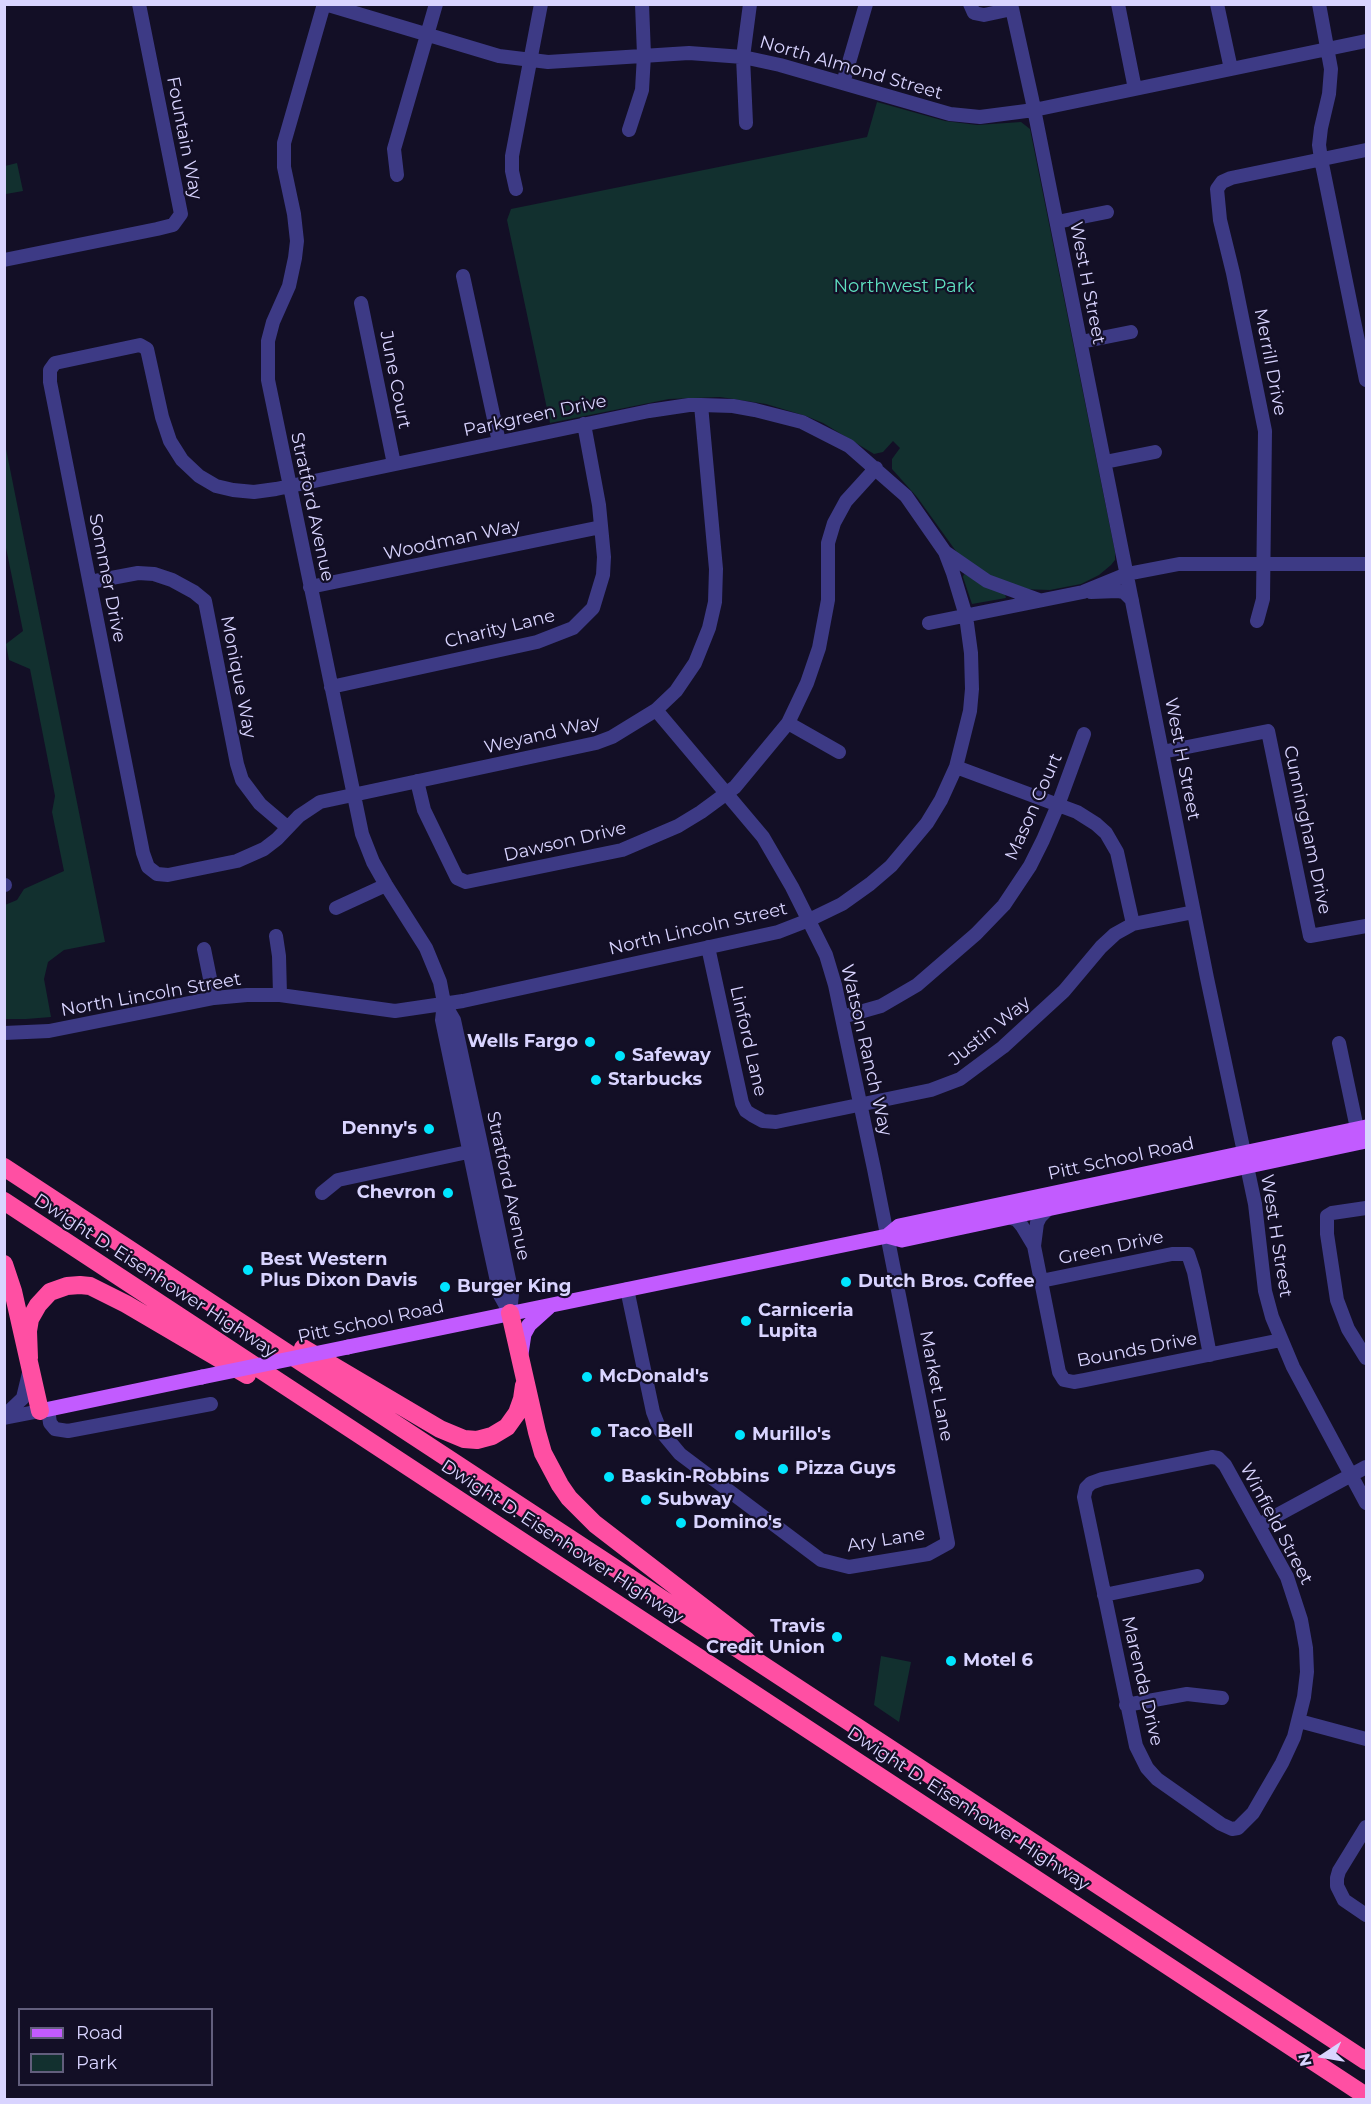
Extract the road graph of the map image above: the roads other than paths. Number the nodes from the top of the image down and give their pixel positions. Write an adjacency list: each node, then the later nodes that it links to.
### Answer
1 (139, 4): 31 (street, Fountain Way)
2 (324, 4): 13 (street, North Almond Street); 45 (street, Stratford Avenue)
3 (436, 4): 13 (street)
4 (541, 4): 18 (street)
5 (642, 4): 16 (street)
6 (750, 4): 17 (street)
7 (866, 4): 20 (street)
8 (970, 4): 12 (street)
9 (1118, 4): 21 (street)
10 (1217, 4): 19 (street)
11 (1319, 4): 15 (street)
12 (1012, 7): 22 (street, West H Street)
13 (428, 35): 18 (street, North Almond Street); 27 (street)
14 (1366, 41): 15 (street, North Almond Street)
15 (1328, 48): 19 (street, North Almond Street); 26 (street)
16 (644, 55): 17 (street, North Almond Street); 18 (street, North Almond Street); 24 (street)
17 (743, 57): 20 (street, North Almond Street); 23 (street)
18 (530, 61): 28 (street)
19 (1231, 69): 21 (street, North Almond Street)
20 (843, 83): 22 (street, North Almond Street)
21 (1135, 89): 22 (street, North Almond Street)
22 (1034, 110): 30 (street, West H Street)
23 (746, 123)
24 (629, 130)
25 (1366, 150): 26 (street)
26 (1321, 159): 37 (street); 48 (street, Merrill Drive)
27 (398, 175)
28 (516, 189)
29 (1107, 212): 30 (street)
30 (1057, 222): 35 (street, West H Street)
31 (4, 260)
32 (463, 276): 40 (street)
33 (361, 303): 43 (street, June Court)
34 (1131, 332): 35 (street)
35 (1081, 342): 42 (street, West H Street)
36 (106, 352): 45 (street, Parkgreen Drive); 51 (street, Sommer Drive)
37 (1366, 380)
38 (701, 405): 39 (street, Parkgreen Drive); 44 (street, Parkgreen Drive); 60 (street, Weyand Way)
39 (584, 424): 40 (street, Parkgreen Drive); 46 (street, Charity Lane)
40 (499, 442): 43 (street, Parkgreen Drive)
41 (1155, 452): 42 (street)
42 (1105, 462): 50 (street, West H Street)
43 (394, 464): 45 (street, Parkgreen Drive)
44 (876, 468): 47 (street, Parkgreen Drive); 61 (street, Dawson Drive)
45 (289, 486): 52 (street, Stratford Avenue)
46 (601, 527): 52 (street, Woodman Way); 59 (street, Charity Lane)
47 (945, 552): 54 (street); 56 (street, Parkgreen Drive)
48 (1264, 563): 49 (street); 50 (street); 57 (street)
49 (1366, 564)
50 (1127, 574): 53 (street); 55 (street, West H Street)
51 (90, 582): 70 (street, Monique Way); 71 (street, Sommer Drive)
52 (310, 587): 59 (street, Stratford Avenue)
53 (1083, 592): 54 (street); 55 (street)
54 (1041, 600): 56 (street)
55 (1132, 600): 64 (street, West H Street)
56 (966, 616): 58 (street); 65 (street, North Lincoln Street)
57 (1257, 621)
58 (929, 623)
59 (331, 687): 68 (street, Stratford Avenue)
60 (656, 710): 66 (street, Weyand Way); 67 (street, Watson Ranch Way)
61 (788, 723): 63 (street); 67 (street, Dawson Drive)
62 (1084, 734): 69 (street, Mason Court)
63 (839, 752)
64 (1162, 752): 74 (street, West H Street); 77 (street, Cunningham Drive)
65 (956, 767): 69 (street); 75 (street, North Lincoln Street)
66 (417, 782): 67 (street, Dawson Drive); 68 (street, Weyand Way)
67 (728, 793): 75 (street, Watson Ranch Way)
68 (353, 795): 70 (street, Weyand Way); 72 (street, Stratford Avenue)
69 (1058, 805): 76 (street); 84 (street, Mason Court)
70 (287, 827): 71 (street, Weyand Way)
71 (143, 853)
72 (386, 885): 73 (street); 83 (street, Stratford Avenue)
73 (336, 908)
74 (1194, 912): 76 (street, Justin Way); 91 (street, West H Street)
75 (809, 920): 79 (street, North Lincoln Street); 84 (street, Watson Ranch Way)
76 (1133, 924): 87 (street, Justin Way)
77 (1366, 926)
78 (276, 936): 81 (street)
79 (708, 947): 83 (street, North Lincoln Street); 88 (street, Linford Lane)
80 (204, 949): 82 (street)
81 (280, 994): 82 (street, North Lincoln Street); 83 (street, North Lincoln Street)
82 (214, 998): 85 (street, North Lincoln Street)
83 (444, 1003): 90 (street, Stratford Avenue)
84 (842, 1017): 87 (street, Watson Ranch Way)
85 (4, 1033)
86 (1339, 1043): 89 (street)
87 (860, 1104): 88 (street, Justin Way); 98 (street, Watson Ranch Way)
88 (776, 1122)
89 (1363, 1135): 91 (main road, Pitt School Road)
90 (476, 1151): 93 (street); 105 (street, Stratford Avenue)
91 (1245, 1160): 96 (main road, Pitt School Road); 98 (main road, Pitt School Road); 106 (street, West H Street)
92 (4, 1167): 101 (highway, Dwight D. Eisenhower Highway)
93 (322, 1193)
94 (4, 1201): 113 (highway, Dwight D. Eisenhower Highway)
95 (1366, 1208): 108 (street)
96 (1048, 1209): 97 (main road, Pitt School Road); 99 (street, Bounds Drive)
97 (1009, 1217): 98 (main road, Pitt School Road); 99 (street, Bounds Drive)
98 (887, 1236): 103 (main road, Pitt School Road); 120 (street, Market Lane)
99 (1034, 1246): 102 (street, Bounds Drive)
100 (4, 1264): 109 (highway)
101 (177, 1280): 110 (highway); 123 (highway, Dwight D. Eisenhower Highway)
102 (1041, 1281): 107 (street, Bounds Drive); 107 (street, Green Drive)
103 (627, 1289): 104 (main road, Pitt School Road); 120 (street, Ary Lane)
104 (557, 1304): 105 (main road, Pitt School Road); 110 (main road)
105 (510, 1313): 110 (highway); 112 (main road, Pitt School Road, bridge)
106 (1281, 1340): 107 (street, Bounds Drive); 117 (street, West H Street)
107 (1210, 1355)
108 (1366, 1358)
109 (29, 1360): 112 (highway); 113 (highway); 114 (street)
110 (523, 1376): 123 (highway)
111 (211, 1404): 112 (street)
112 (44, 1410): 114 (street, Pitt School Road)
113 (322, 1410): 132 (highway, Dwight D. Eisenhower Highway)
114 (4, 1417)
115 (1218, 1458): 119 (street, Winfield Street); 122 (street, Marenda Drive)
116 (1366, 1467): 117 (street)
117 (1351, 1474): 118 (street, West H Street); 119 (street)
118 (1366, 1503)
119 (1259, 1525): 126 (street, Winfield Street)
120 (948, 1544)
121 (1197, 1576): 122 (street)
122 (1104, 1595): 125 (street, Marenda Drive)
123 (778, 1676): 131 (highway, Dwight D. Eisenhower Highway)
124 (1222, 1698): 125 (street)
125 (1126, 1706): 128 (street, Marenda Drive)
126 (1299, 1721): 127 (street); 128 (street, Winfield Street)
127 (1366, 1739)
128 (1253, 1813)
129 (1366, 1827): 130 (street)
130 (1366, 1915)
131 (1366, 2061)
132 (1366, 2096)

